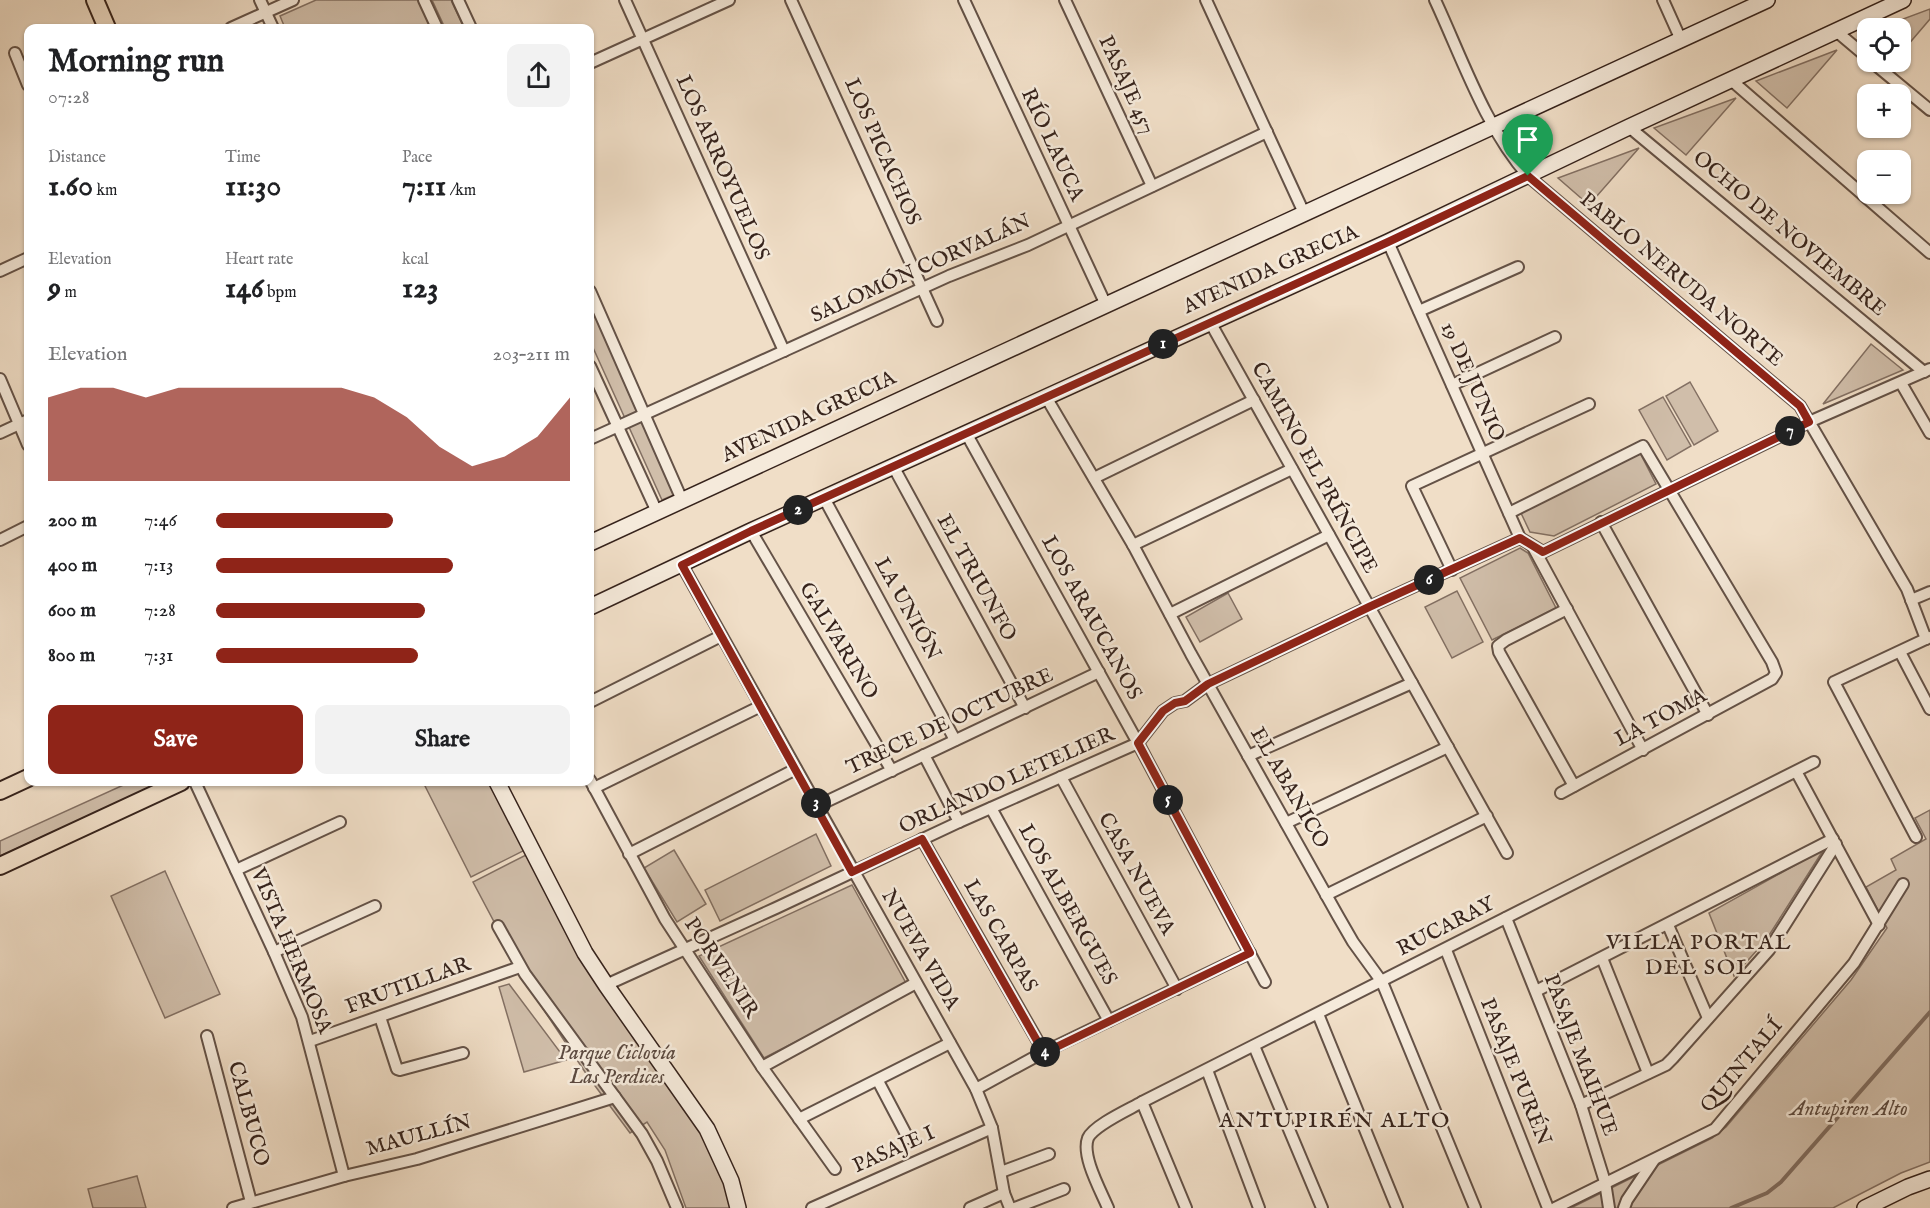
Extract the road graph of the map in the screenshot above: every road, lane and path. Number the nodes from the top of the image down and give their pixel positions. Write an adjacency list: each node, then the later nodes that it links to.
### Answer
1 (94, 0): 17 (main road)
2 (260, 0): 16 (street)
3 (293, 0): 16 (street)
4 (424, 0): 20 (street)
5 (458, 0): 21 (street)
6 (625, 0): 23 (street, LOS ARROYUELOS)
7 (729, 0): 23 (street)
8 (791, 0): 44 (street, LOS PICACHOS)
9 (964, 0): 38 (street, RÍO LAUCA)
10 (1065, 0): 36 (street, PASAJE 457)
11 (1206, 0): 34 (street)
12 (1435, 0): 32 (street, PABLO NERUDA NORTE)
13 (1663, 0): 24 (street)
14 (1767, 0): 24 (main road, AVENIDA GRECIA)
15 (1903, 0): 22 (main road, AVENIDA GRECIA)
16 (266, 12): 18 (street); 19 (street)
17 (105, 24)
18 (240, 24)
19 (271, 24)
20 (435, 24)
21 (469, 24)
22 (1836, 31): 25 (street); 30 (main road, AVENIDA GRECIA)
23 (642, 39): 27 (street); 51 (street, LOS ARROYUELOS)
24 (1681, 40): 32 (main road, AVENIDA GRECIA)
25 (1857, 49)
26 (15, 53): 29 (street)
27 (594, 61)
28 (1884, 72): 31 (street)
29 (24, 75)
30 (1731, 80): 33 (main road, AVENIDA GRECIA); 40 (street)
31 (1930, 110)
32 (1494, 127): 35 (street, PABLO NERUDA NORTE); 37 (main road, AVENIDA GRECIA)
33 (1629, 127): 35 (main road, AVENIDA GRECIA); 52 (street, OCHO DE NOVIEMBRE)
34 (1267, 132): 36 (street, SALOMÓN CORVALÁN); 37 (street)
35 (1528, 176): 39 (main road, AVENIDA GRECIA); 62 (street, PABLO NERUDA NORTE)
36 (1152, 186): 38 (street, SALOMÓN CORVALÁN)
37 (1304, 213): 46 (main road, AVENIDA GRECIA)
38 (1068, 226): 44 (street, SALOMÓN CORVALÁN); 46 (street, RÍO LAUCA)
39 (1388, 242): 47 (street, 19 DE JUNIO); 49 (main road, AVENIDA GRECIA)
40 (1930, 253)
41 (24, 260): 43 (street)
42 (1518, 267): 47 (street)
43 (0, 271)
44 (922, 288): 48 (street, LOS PICACHOS); 51 (street, SALOMÓN CORVALÁN)
45 (594, 300): 60 (street)
46 (1106, 305): 74 (main road, AVENIDA GRECIA)
47 (1419, 311): 56 (street, 19 DE JUNIO)
48 (937, 321)
49 (1210, 322): 57 (main road, AVENIDA GRECIA); 58 (street, CAMINO EL PRÍNCIPE)
50 (1555, 337): 56 (street)
51 (784, 351): 60 (street, SALOMÓN CORVALÁN)
52 (1927, 371): 55 (street)
53 (594, 375): 63 (street)
54 (0, 379): 61 (street)
55 (1901, 382): 62 (street); 65 (street)
56 (1452, 386): 68 (street, 19 DE JUNIO)
57 (1046, 397): 66 (main road, AVENIDA GRECIA); 71 (street, EL ABANICO)
58 (1254, 400): 70 (street, CAMINO EL PRÍNCIPE); 71 (street)
59 (1589, 404): 68 (street)
60 (644, 415): 63 (street, SALOMÓN CORVALÁN); 74 (street)
61 (24, 422): 64 (street)
62 (1809, 422): 72 (street); 89 (street, PABLO NERUDA NORTE)
63 (617, 427): 67 (street, SALOMÓN CORVALÁN); 75 (street)
64 (0, 433)
65 (1930, 433)
66 (966, 434): 69 (main road, AVENIDA GRECIA); 97 (street, LOS ARAUCANOS)
67 (594, 437)
68 (1482, 454): 76 (street, 19 DE JUNIO); 87 (street)
69 (893, 466): 73 (main road, AVENIDA GRECIA); 102 (street, EL TRIUNFO)
70 (1292, 469): 80 (street, CAMINO EL PRÍNCIPE); 84 (street)
71 (1094, 478): 84 (street, EL ABANICO)
72 (1669, 489): 76 (street); 77 (street); 104 (street, LA TOMA)
73 (824, 498): 79 (main road, AVENIDA GRECIA); 105 (street, LA UNIÓN)
74 (682, 500): 75 (main road, AVENIDA GRECIA)
75 (657, 512): 83 (main road, AVENIDA GRECIA)
76 (1509, 513): 81 (street, 19 DE JUNIO)
77 (1601, 522): 85 (street); 104 (street)
78 (24, 528): 82 (street)
79 (751, 531): 86 (main road, AVENIDA GRECIA); 113 (street, GALVARINO)
80 (1329, 535): 91 (street, CAMINO EL PRÍNCIPE); 93 (street)
81 (1520, 538): 85 (street); 87 (street, ORLANDO LETELIER)
82 (0, 540)
83 (594, 541)
84 (1133, 545): 93 (street, EL ABANICO)
85 (1533, 545): 92 (street)
86 (682, 565): 90 (main road, AVENIDA GRECIA); 94 (street, NUEVA VIDA)
87 (1452, 570): 91 (street, ORLANDO LETELIER)
88 (1930, 592): 89 (street)
89 (1911, 600): 95 (street, PABLO NERUDA NORTE)
90 (594, 605)
91 (1369, 607): 98 (street, CAMINO EL PRÍNCIPE); 99 (street, ORLANDO LETELIER)
92 (1567, 609): 108 (street); 122 (street)
93 (1170, 614): 99 (street, EL ABANICO)
94 (721, 636): 100 (street); 101 (street, NUEVA VIDA)
95 (1928, 638): 96 (street)
96 (1900, 652): 103 (street); 131 (street)
97 (1099, 672): 102 (street, TRECE DE OCTUBRE); 106 (street, LOS ARAUCANOS)
98 (1412, 683): 107 (street, CAMINO EL PRÍNCIPE); 110 (street)
99 (1208, 684): 106 (street, ORLANDO LETELIER); 110 (street, EL ABANICO)
100 (594, 700)
101 (761, 706): 112 (street, NUEVA VIDA); 117 (street)
102 (1025, 708): 105 (street, TRECE DE OCTUBRE)
103 (1930, 709)
104 (1708, 715): 108 (street, LA TOMA)
105 (956, 740): 109 (street, TRECE DE OCTUBRE)
106 (1138, 743): 115 (street, ORLANDO LETELIER); 149 (street, LOS ARAUCANOS)
107 (1448, 747): 127 (street, CAMINO EL PRÍNCIPE); 130 (street)
108 (1643, 750): 122 (street, LA TOMA)
109 (924, 755): 113 (street, TRECE DE OCTUBRE); 129 (street)
110 (1248, 756): 130 (street, EL ABANICO)
111 (1814, 762): 114 (street, RUCARAY)
112 (796, 769): 125 (street, NUEVA VIDA); 135 (street)
113 (892, 771): 125 (street, TRECE DE OCTUBRE)
114 (1797, 773): 133 (street); 142 (street, RUCARAY)
115 (1061, 777): 126 (street, ORLANDO LETELIER); 156 (street, CASA NUEVA)
116 (24, 780): 123 (main road)
117 (594, 783)
118 (172, 786): 136 (main road)
119 (197, 786): 137 (street, VISTA HERMOSA)
120 (499, 786): 155 (main road)
121 (593, 786): 135 (street, PORVENIR)
122 (1574, 786): 124 (street, LA TOMA)
123 (0, 791)
124 (1561, 793)
125 (817, 806): 138 (street, NUEVA VIDA)
126 (992, 808): 129 (street, ORLANDO LETELIER); 161 (street, LOS ALBERGUES)
127 (1487, 816): 134 (street, CAMINO EL PRÍNCIPE); 140 (street)
128 (340, 822): 137 (street)
129 (959, 822): 132 (street, ORLANDO LETELIER)
130 (1287, 824): 140 (street, EL ABANICO)
131 (1916, 837)
132 (922, 839): 138 (street, ORLANDO LETELIER); 167 (street, LAS CARPAS)
133 (1835, 841): 143 (street); 145 (street); 160 (street)
134 (1507, 853)
135 (629, 854): 146 (street, PORVENIR)
136 (0, 866)
137 (236, 870): 148 (street, VISTA HERMOSA)
138 (852, 872): 146 (street, ORLANDO LETELIER); 154 (street, NUEVA VIDA)
139 (1904, 884): 143 (street, QUINTALÍ)
140 (1326, 895): 153 (street, EL ABANICO)
141 (375, 906): 148 (street)
142 (1506, 918): 147 (street, RUCARAY); 157 (street, PASAJE MAIHUE)
143 (1879, 925): 180 (street, QUINTALÍ)
144 (498, 926): 151 (street)
145 (1668, 926): 150 (street); 160 (street)
146 (685, 949): 155 (street, ORLANDO LETELIER); 168 (street, PORVENIR)
147 (1446, 950): 153 (street, RUCARAY); 202 (street, PASAJE PURÉN)
148 (274, 952): 163 (street, VISTA HERMOSA)
149 (1250, 953): 152 (street, LOS ARAUCANOS); 156 (street)
150 (1602, 958): 157 (street); 170 (street)
151 (520, 967): 159 (street, FRUTILLAR); 173 (street)
152 (1265, 982)
153 (1382, 982): 158 (street, RUCARAY); 201 (street, EL ABANICO)
154 (916, 983): 164 (street, NUEVA VIDA); 168 (street)
155 (606, 985): 191 (main road)
156 (1177, 989): 161 (street)
157 (1536, 992): 175 (street, PASAJE MAIHUE)
158 (1318, 1014): 165 (street, RUCARAY); 200 (street)
159 (380, 1017): 163 (street, FRUTILLAR); 166 (street)
160 (1708, 1018): 170 (street)
161 (1109, 1021): 167 (street)
162 (207, 1036): 188 (street, CALBUCO)
163 (309, 1041): 183 (street, VISTA HERMOSA)
164 (950, 1043): 171 (street); 172 (street, NUEVA VIDA)
165 (1254, 1046): 169 (street, RUCARAY); 199 (street)
166 (463, 1053)
167 (1044, 1053): 172 (street)
168 (762, 1067): 176 (street, PORVENIR)
169 (1207, 1070): 174 (street, RUCARAY); 198 (street)
170 (1648, 1073): 175 (street)
171 (878, 1081): 176 (street); 178 (street)
172 (976, 1089): 177 (street, NUEVA VIDA)
173 (615, 1097): 183 (street, MAULLÍN); 190 (street)
174 (1142, 1102): 196 (street, RUCARAY); 197 (street)
175 (1581, 1105): 185 (street, PASAJE MAIHUE)
176 (799, 1119): 181 (street, PORVENIR)
177 (992, 1128): 182 (street, NUEVA VIDA); 192 (street, PASAJE I)
178 (908, 1138)
179 (1049, 1154): 182 (street)
180 (1655, 1158): 185 (street, QUINTALÍ); 205 (street)
181 (836, 1169)
182 (1001, 1172): 187 (street, NUEVA VIDA)
183 (344, 1176): 188 (street, MAULLÍN)
184 (1930, 1179): 206 (main road)
185 (1605, 1182): 203 (street, QUINTALÍ); 204 (street, PASAJE MAIHUE)
186 (1064, 1189): 195 (street)
187 (1004, 1193): 193 (street); 194 (street, NUEVA VIDA)
188 (251, 1203): 189 (street, MAULLÍN)
189 (232, 1208)
190 (677, 1208)
191 (738, 1208)
192 (812, 1208)
193 (970, 1208)
194 (1010, 1208)
195 (1015, 1208)
196 (1108, 1208)
197 (1186, 1208)
198 (1259, 1208)
199 (1322, 1208)
200 (1396, 1208)
201 (1475, 1208)
202 (1548, 1208)
203 (1555, 1208)
204 (1609, 1208)
205 (1624, 1208)
206 (1865, 1208)

